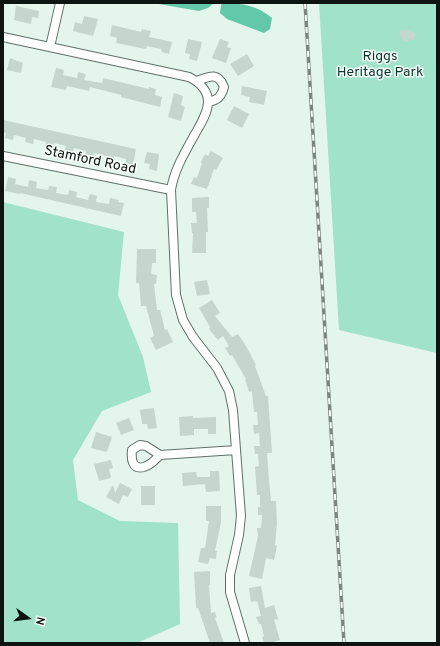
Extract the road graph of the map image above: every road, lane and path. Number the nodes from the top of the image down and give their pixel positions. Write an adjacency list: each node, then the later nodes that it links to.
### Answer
1 (60, 3): 3 (street)
2 (3, 36): 3 (street)
3 (50, 47): 4 (street)
4 (197, 81): 5 (street); 5 (street)
5 (208, 102): 7 (street)
6 (3, 156): 7 (street, Stamford Road)
7 (172, 190): 8 (street)
8 (236, 450): 9 (street); 10 (street)
9 (160, 455)
10 (245, 643)

